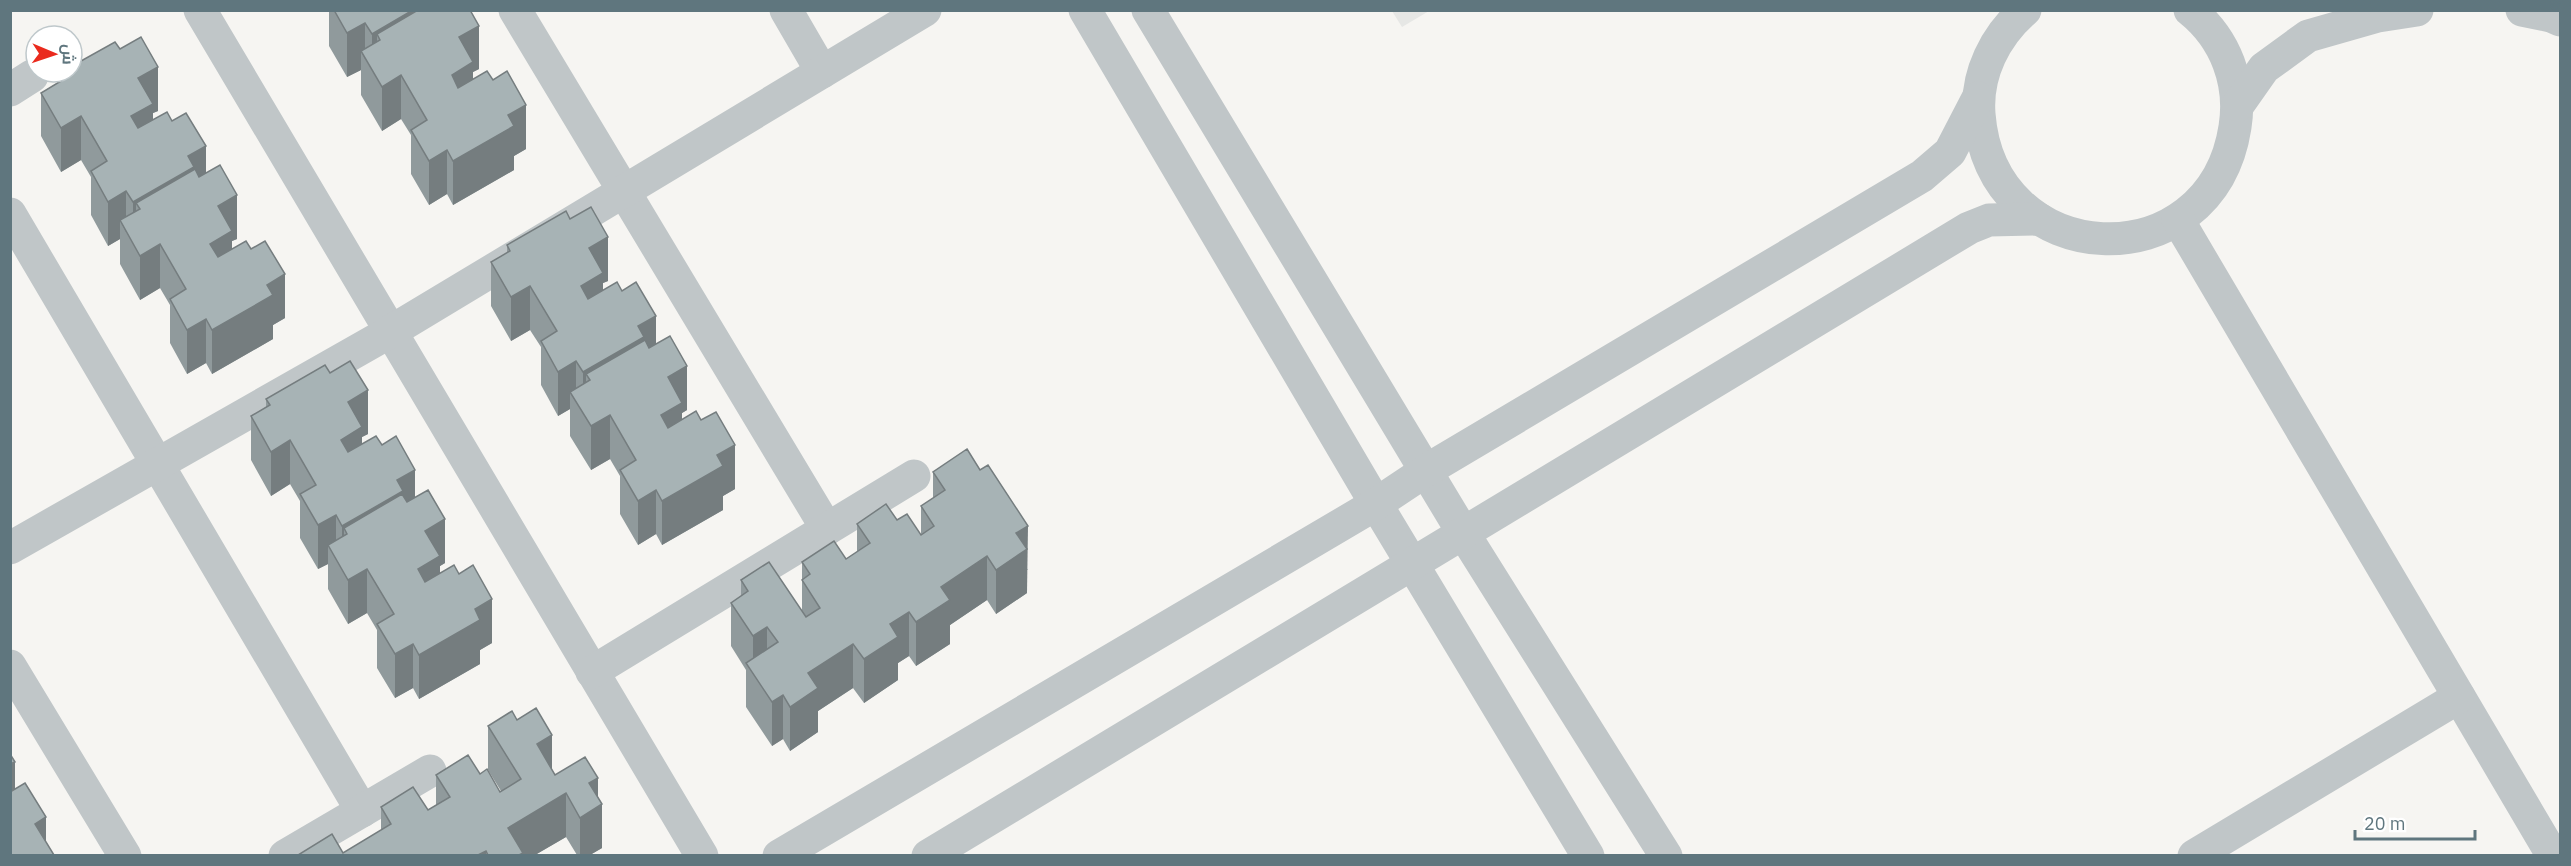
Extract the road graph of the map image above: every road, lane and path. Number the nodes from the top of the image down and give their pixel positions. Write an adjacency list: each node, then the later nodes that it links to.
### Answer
1 (201, 10): 19 (street)
2 (515, 10): 15 (street)
3 (786, 10): 12 (street)
4 (925, 10): 12 (street)
5 (1085, 10): 23 (street)
6 (1148, 10): 21 (street)
7 (2025, 10): 13 (street)
8 (2190, 10): 14 (street)
9 (2417, 10): 14 (street)
10 (2522, 10): 11 (street)
11 (2560, 20)
12 (822, 72): 15 (street)
13 (1978, 98): 17 (street); 21 (street)
14 (2238, 105): 18 (street)
15 (624, 192): 19 (street); 24 (street)
16 (10, 214): 20 (street)
17 (2039, 219): 18 (street); 25 (street)
18 (2178, 220): 30 (street)
19 (390, 332): 20 (street); 29 (street)
20 (159, 464): 26 (street); 32 (street)
21 (1427, 470): 23 (street); 25 (street)
22 (914, 476): 24 (street)
23 (1376, 504): 27 (street); 36 (street)
24 (827, 529): 29 (street)
25 (1462, 531): 27 (street); 39 (street)
26 (10, 548)
27 (1412, 563): 37 (street); 38 (street)
28 (10, 666): 33 (street)
29 (592, 672): 35 (street)
30 (2459, 697): 40 (street); 41 (street)
31 (430, 771): 32 (street)
32 (362, 811): 34 (street)
33 (125, 855)
34 (285, 855)
35 (702, 855)
36 (779, 855)
37 (928, 855)
38 (1588, 855)
39 (1666, 855)
40 (2194, 855)
41 (2553, 855)

